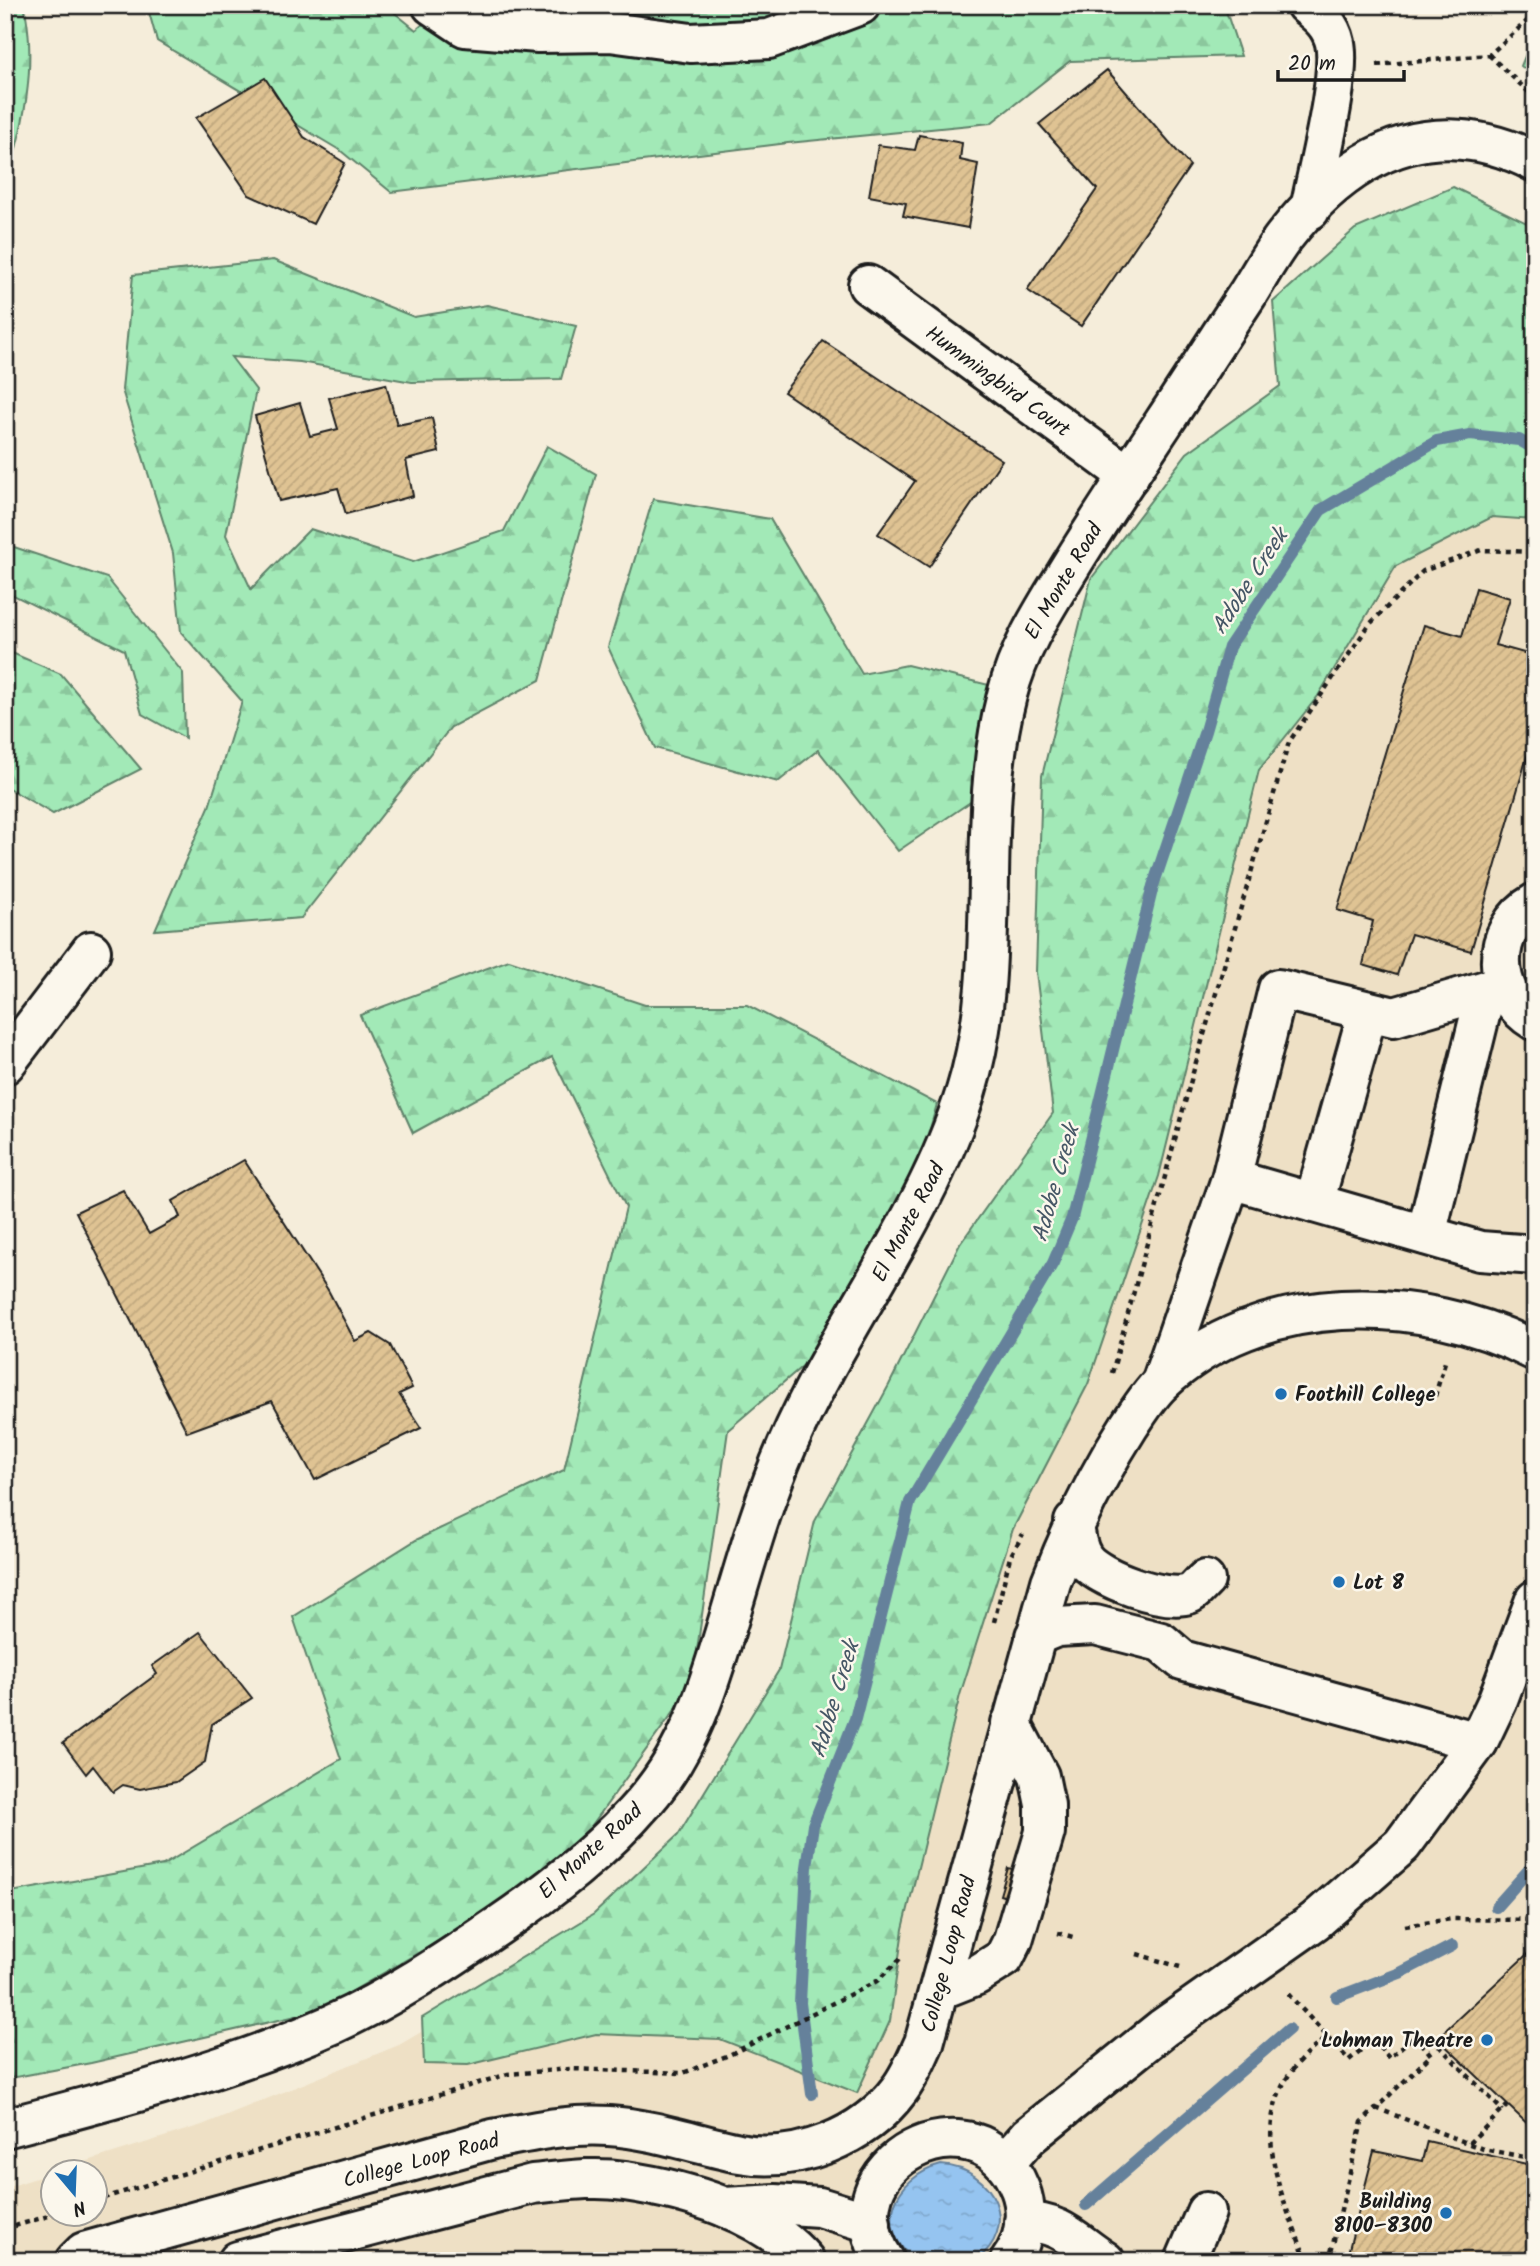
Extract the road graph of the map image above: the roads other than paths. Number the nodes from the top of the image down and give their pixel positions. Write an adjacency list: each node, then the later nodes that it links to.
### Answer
1 (432, 5): 2 (street)
2 (860, 5)
3 (1306, 5): 5 (street)
4 (1535, 162): 5 (street, El Monte Road)
5 (1310, 210): 7 (street, El Monte Road)
6 (868, 285): 7 (street, Hummingbird Court)
7 (1129, 476): 28 (street, El Monte Road)
8 (1535, 903): 10 (street)
9 (91, 951): 13 (street)
10 (1494, 988): 11 (street); 12 (street); 16 (street)
11 (1368, 1011): 14 (street); 15 (street)
12 (1535, 1021)
13 (5, 1064)
14 (1231, 1179): 15 (street); 19 (street)
15 (1314, 1203): 16 (street)
16 (1426, 1235): 17 (street)
17 (1535, 1255)
18 (1527, 1345): 19 (street, College Loop Road)
19 (1160, 1384): 20 (street, College Loop Road)
20 (1074, 1522): 21 (street); 23 (street, College Loop Road)
21 (1205, 1580)
22 (1535, 1600): 25 (street)
23 (1035, 1636): 24 (street, College Loop Road); 25 (street)
24 (1011, 1723): 26 (street, College Loop Road); 26 (street)
25 (1478, 1742): 31 (street)
26 (939, 1990): 27 (street, College Loop Road)
27 (900, 2090): 29 (street, College Loop Road); 30 (street)
28 (5, 2128)
29 (843, 2137): 30 (street); 37 (street, College Loop Road)
30 (897, 2157): 31 (street); 34 (street)
31 (1006, 2162): 35 (street)
32 (723, 2207): 34 (street); 36 (street); 39 (street)
33 (1206, 2212): 43 (street)
34 (871, 2222): 40 (street)
35 (1024, 2222): 41 (street); 42 (street)
36 (296, 2252): 38 (street)
37 (75, 2261)
38 (238, 2261)
39 (805, 2261)
40 (884, 2261)
41 (1010, 2261)
42 (1105, 2261)
43 (1185, 2261)

